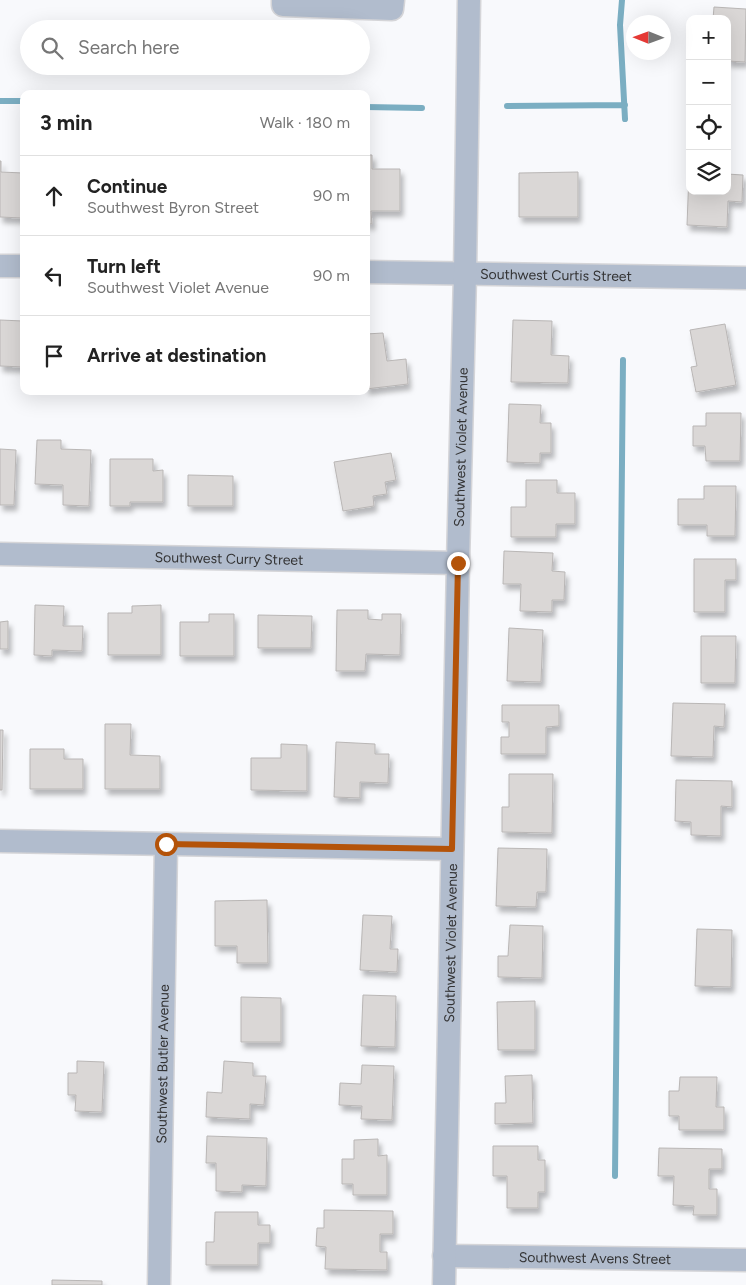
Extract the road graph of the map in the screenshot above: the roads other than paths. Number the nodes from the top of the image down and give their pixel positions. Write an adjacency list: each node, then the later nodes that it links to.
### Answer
1 (283, 0): 2 (street)
2 (393, 0)
3 (469, 0): 7 (street, Southwest Violet Avenue)
4 (0, 266): 5 (street)
5 (20, 266)
6 (370, 272): 7 (street, Southwest Curtis Street)
7 (466, 274): 8 (street, Southwest Curtis Street); 10 (street, Southwest Violet Avenue)
8 (746, 278)
9 (0, 554): 10 (street, Southwest Curry Street)
10 (458, 563): 13 (street, Southwest Violet Avenue)
11 (0, 841): 12 (street)
12 (166, 844): 13 (street); 16 (street, Southwest Butler Avenue)
13 (452, 849): 14 (street, Southwest Violet Avenue)
14 (444, 1256): 15 (street, Southwest Avens Street); 17 (street, Southwest Violet Avenue)
15 (746, 1260)
16 (159, 1285)
17 (444, 1285)

